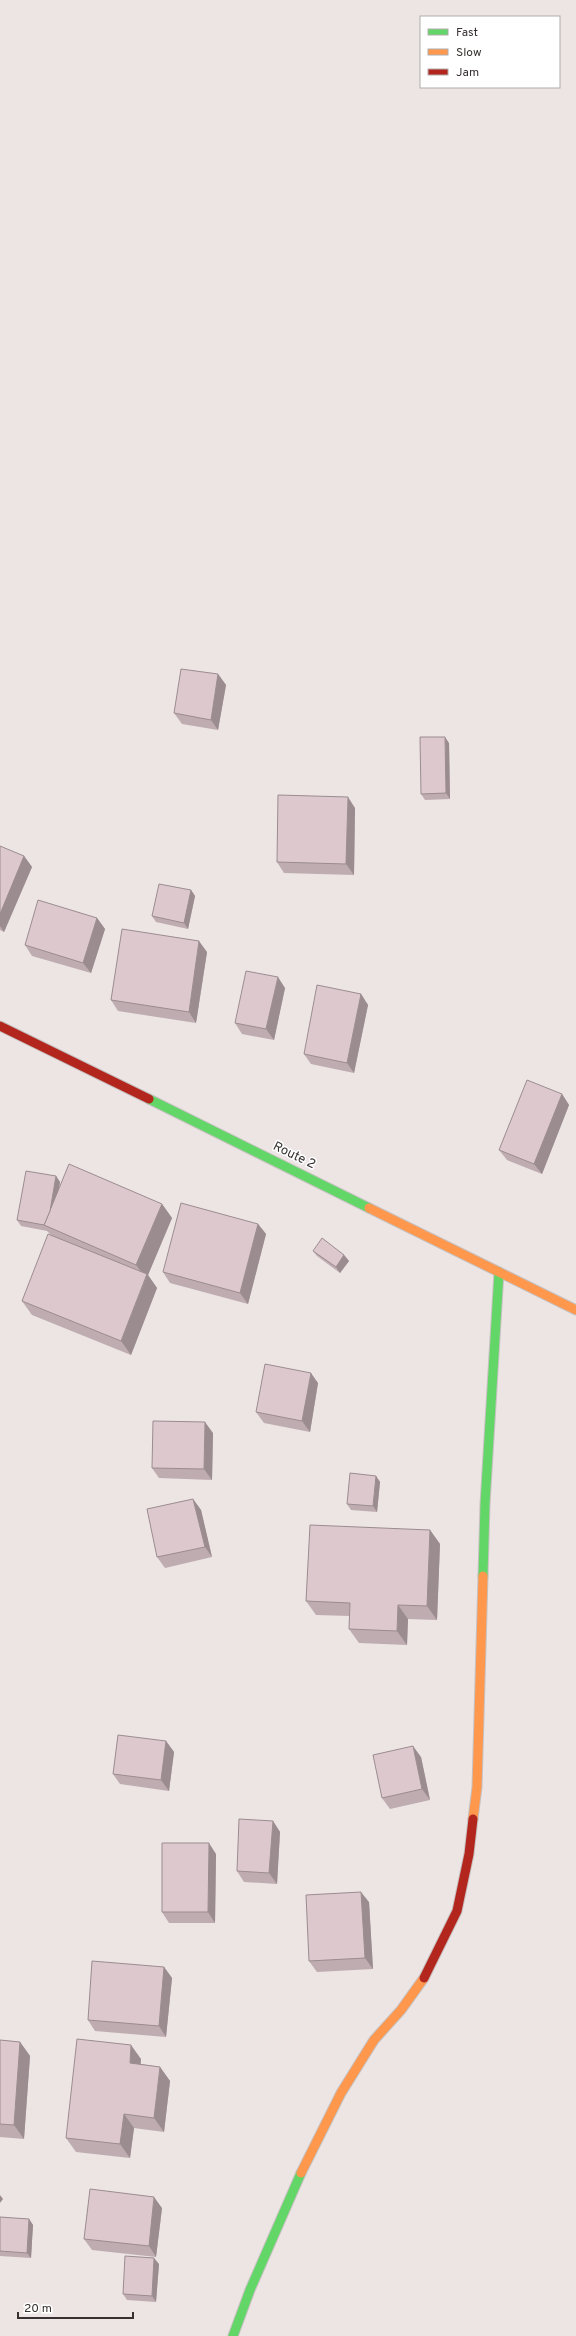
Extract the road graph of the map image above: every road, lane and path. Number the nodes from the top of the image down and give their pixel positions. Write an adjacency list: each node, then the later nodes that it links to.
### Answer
1 (0, 1026): 2 (main road, Route 2)
2 (499, 1272): 3 (main road, Route 2); 4 (main road)
3 (576, 1310)
4 (233, 2336)

